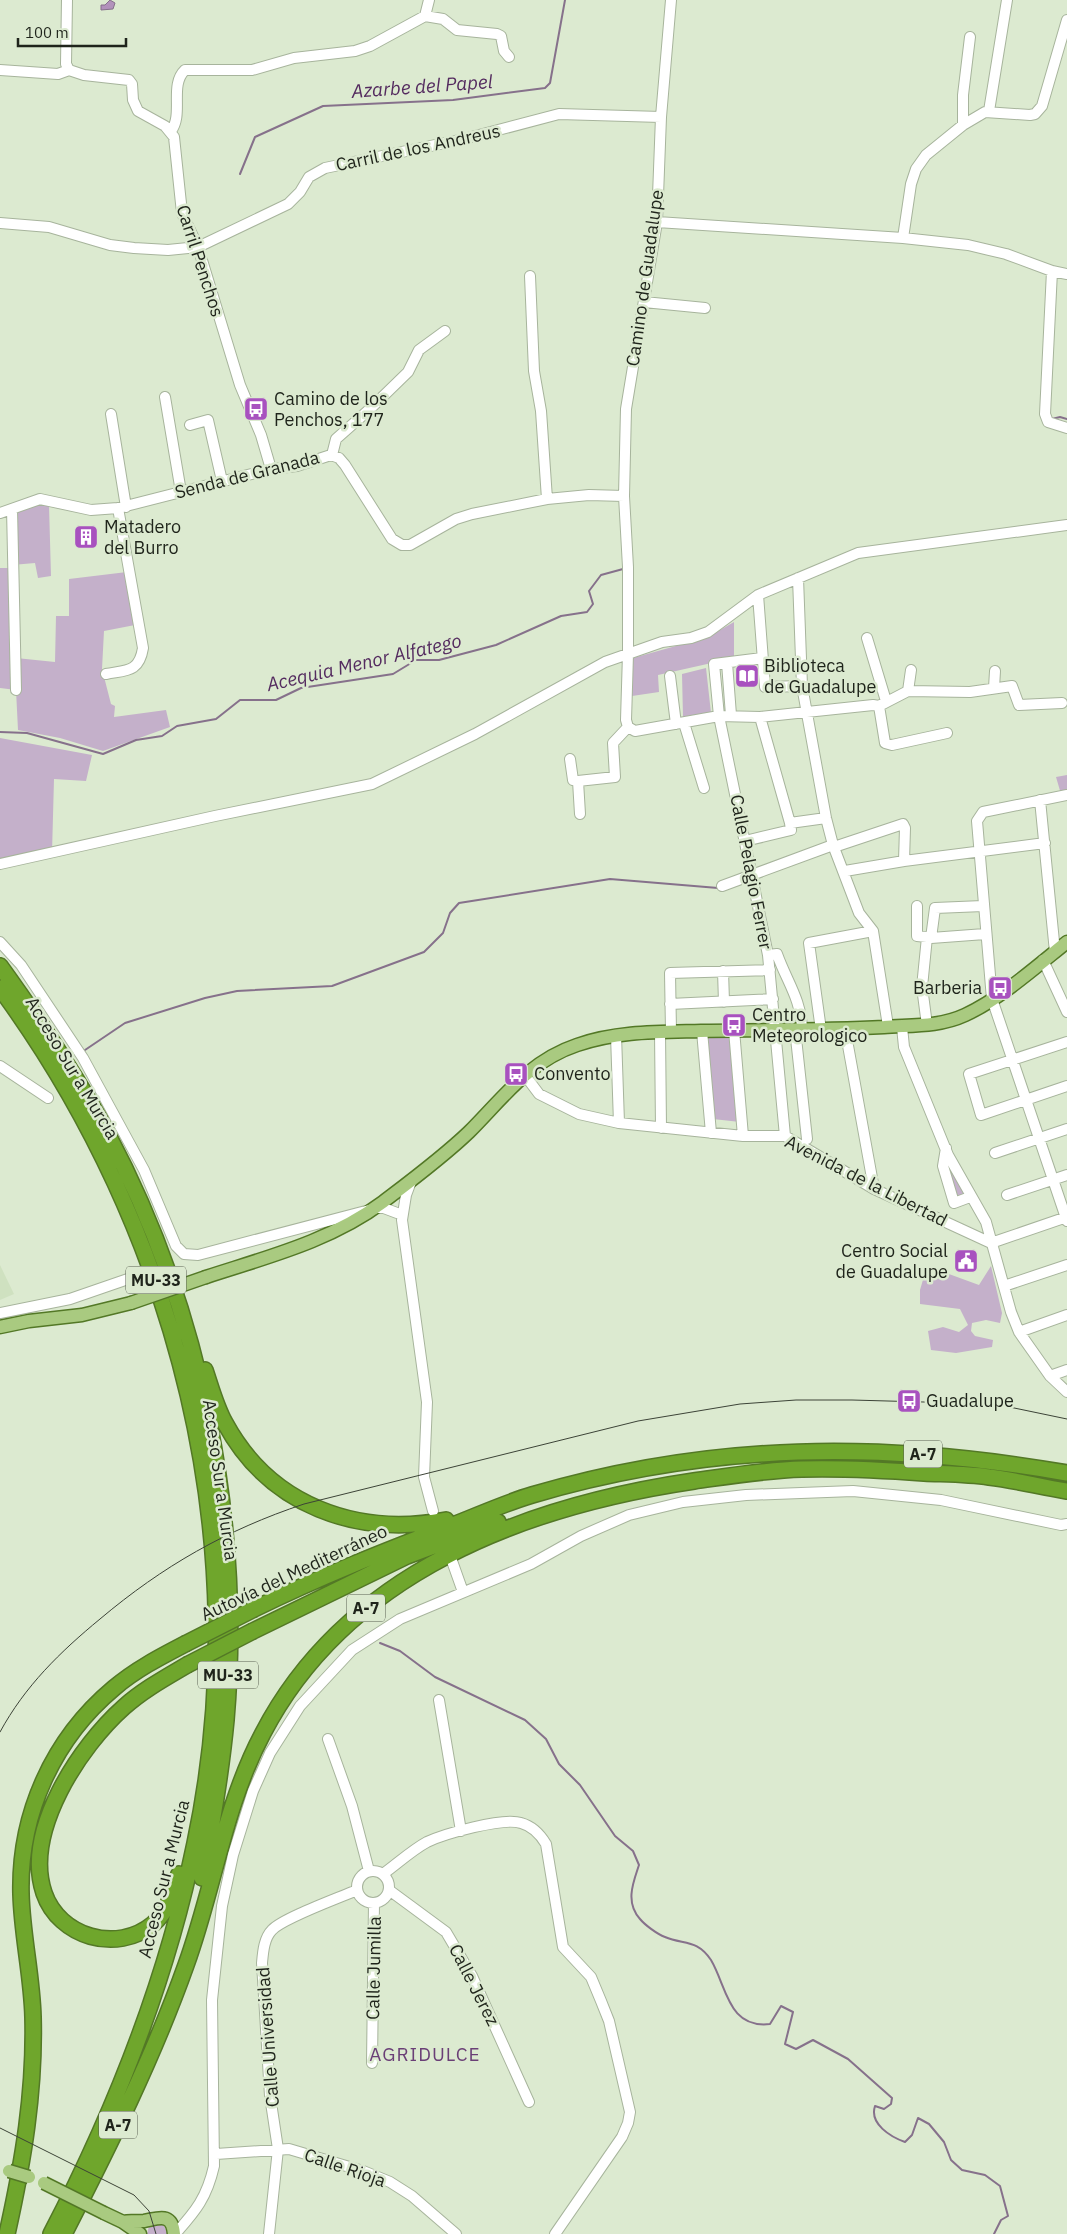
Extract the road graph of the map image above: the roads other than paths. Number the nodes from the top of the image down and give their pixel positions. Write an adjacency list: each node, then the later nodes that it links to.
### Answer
1 (67, 0): 10 (street)
2 (429, 0): 5 (street)
3 (671, 0): 12 (street, Camino de Guadalupe)
4 (1007, 0): 11 (street)
5 (425, 16): 8 (street); 14 (street)
6 (1067, 20): 11 (street)
7 (970, 37): 13 (street)
8 (509, 57)
9 (0, 70): 10 (street)
10 (69, 70): 14 (street)
11 (989, 111): 13 (street)
12 (661, 117): 15 (street, Camino de Guadalupe); 18 (street, Carril de los Andreus)
13 (964, 125): 17 (street)
14 (171, 131): 18 (street, Carril Penchos)
15 (656, 222): 17 (street); 22 (street, Camino de Guadalupe)
16 (0, 223): 18 (street, Carril de los Andreus)
17 (903, 238): 19 (street)
18 (198, 247): 30 (street, Carril Penchos)
19 (1052, 271): 20 (street); 28 (street)
20 (1067, 274)
21 (530, 276): 34 (street)
22 (644, 302): 23 (street); 33 (street, Camino de Guadalupe)
23 (705, 308)
24 (445, 331): 29 (street)
25 (165, 397): 32 (street)
26 (111, 414): 35 (street)
27 (190, 425): 31 (street)
28 (1067, 428)
29 (332, 455): 30 (street, Senda de Granada); 34 (street, Senda de Granada)
30 (271, 469): 31 (street, Senda de Granada)
31 (222, 481): 32 (street, Senda de Granada)
32 (181, 492): 35 (street, Senda de Granada)
33 (624, 496): 34 (street, Senda de Granada); 42 (street, Camino de Guadalupe)
34 (547, 499)
35 (122, 508): 36 (street, Senda de Granada); 47 (street)
36 (12, 509): 37 (street, Senda de Granada); 51 (street)
37 (0, 513)
38 (1067, 525): 39 (street)
39 (798, 578): 40 (street); 49 (street)
40 (758, 594): 42 (street); 43 (street)
41 (867, 638): 54 (street)
42 (628, 654): 60 (street, Camino de Guadalupe); 75 (street)
43 (762, 658): 44 (street); 49 (street)
44 (727, 662): 56 (street); 57 (street, Calle Pelagio Ferrer)
45 (911, 670): 52 (street)
46 (994, 672): 50 (street)
47 (106, 674)
48 (670, 676): 59 (street)
49 (802, 686): 55 (street)
50 (994, 688): 52 (street); 53 (street)
51 (16, 690)
52 (908, 691): 54 (street)
53 (1062, 702)
54 (883, 704): 55 (street); 61 (street)
55 (806, 712): 58 (street); 68 (street)
56 (731, 715): 57 (street); 58 (street)
57 (719, 716): 59 (street); 70 (street, Calle Pelagio Ferrer)
58 (760, 717): 69 (street)
59 (680, 723): 60 (street); 64 (street)
60 (628, 727): 63 (street)
61 (947, 733)
62 (570, 759): 63 (street)
63 (578, 781): 67 (street)
64 (704, 788)
65 (1067, 795): 66 (street)
66 (1040, 800): 71 (street); 73 (street)
67 (580, 814)
68 (826, 818): 69 (street); 72 (street)
69 (790, 824): 70 (street)
70 (745, 842): 77 (street, Calle Pelagio Ferrer)
71 (1045, 843): 73 (street); 86 (street)
72 (833, 846): 74 (street); 76 (street); 77 (street)
73 (979, 852): 74 (street); 80 (street)
74 (904, 861): 76 (street)
75 (0, 864)
76 (844, 871): 81 (street)
77 (752, 876): 78 (street); 87 (street, Calle Pelagio Ferrer)
78 (722, 886)
79 (917, 906): 83 (street)
80 (983, 906): 82 (street); 83 (street)
81 (873, 932): 99 (street); 105 (street)
82 (985, 934): 83 (street); 94 (street)
83 (929, 938): 98 (street)
84 (0, 942): 134 (street)
85 (1067, 942): 86 (main road)
86 (1055, 952): 88 (main road)
87 (768, 955): 90 (street, Calle Pelagio Ferrer); 102 (street)
88 (1043, 960): 94 (main road); 97 (street)
89 (0, 966): 144 (highway, Acceso Sur a Murcia / MU-33)
90 (770, 970): 91 (street); 93 (street, Calle Pelagio Ferrer)
91 (723, 971): 95 (street); 96 (street)
92 (0, 988): 157 (highway, Acceso Sur a Murcia / MU-33)
93 (773, 999): 95 (street); 101 (street, Calle Pelagio Ferrer)
94 (992, 999): 98 (main road); 110 (street)
95 (724, 1002): 96 (street)
96 (670, 1004): 107 (street)
97 (1067, 1012)
98 (927, 1025): 100 (main road)
99 (888, 1026): 100 (main road); 103 (main road)
100 (902, 1026): 124 (street)
101 (776, 1029): 102 (main road); 104 (main road); 121 (street, Calle Pelagio Ferrer)
102 (799, 1029): 105 (main road); 123 (street)
103 (845, 1029): 105 (main road); 129 (street)
104 (734, 1030): 106 (main road); 120 (street)
105 (821, 1030)
106 (702, 1031): 107 (main road); 119 (street)
107 (666, 1032): 108 (main road); 117 (street)
108 (616, 1035): 112 (main road); 116 (street)
109 (1067, 1042): 110 (street)
110 (1013, 1061): 115 (street); 115 (street)
111 (2, 1069): 114 (street)
112 (524, 1074): 116 (street, Avenida de la Libertad); 127 (main road)
113 (1067, 1086): 115 (street)
114 (48, 1098)
115 (1026, 1100): 122 (street)
116 (619, 1123): 117 (street, Avenida de la Libertad)
117 (661, 1128): 119 (street, Avenida de la Libertad)
118 (1067, 1129): 122 (street)
119 (711, 1133): 120 (street, Avenida de la Libertad)
120 (743, 1136): 121 (street, Avenida de la Libertad)
121 (785, 1136): 129 (street, Avenida de la Libertad)
122 (1039, 1138): 125 (street); 128 (street)
123 (807, 1139)
124 (946, 1148): 132 (street); 132 (street)
125 (995, 1153)
126 (1067, 1175): 128 (street)
127 (413, 1178): 130 (main road); 133 (street)
128 (1053, 1180): 131 (street); 136 (street)
129 (874, 1189): 137 (street, Avenida de la Libertad)
130 (394, 1194): 133 (street); 134 (main road); 135 (street)
131 (1007, 1195)
132 (970, 1197): 137 (street)
133 (404, 1202): 135 (street)
134 (374, 1209): 135 (street); 143 (main road, bridge)
135 (400, 1216): 152 (street)
136 (1067, 1218): 137 (street)
137 (991, 1243): 140 (street)
138 (1067, 1265): 140 (street)
139 (128, 1279): 141 (street)
140 (1004, 1286): 145 (street)
141 (0, 1312)
142 (1067, 1315): 145 (street)
143 (0, 1327)
144 (188, 1332): 153 (highway); 166 (highway, Acceso Sur a Murcia / MU-33)
145 (1019, 1332): 147 (street)
146 (1067, 1370): 147 (street)
147 (1050, 1376): 148 (street)
148 (1067, 1392)
149 (798, 1469): 151 (highway, A-7); 157 (highway, bridge); 166 (highway, A-7)
150 (1067, 1473): 153 (highway, Autovía del Mediterráneo / A-7)
151 (1067, 1492)
152 (433, 1511)
153 (478, 1514): 176 (highway, Autovía del Mediterráneo / A-7, bridge)
154 (1067, 1524): 156 (street)
155 (452, 1561): 156 (street)
156 (464, 1592): 170 (street)
157 (216, 1606): 177 (highway, Acceso Sur a Murcia / MU-33)
158 (439, 1700): 160 (street)
159 (328, 1740): 161 (street)
160 (461, 1830): 162 (street); 183 (street)
161 (369, 1871): 162 (street); 163 (street)
162 (383, 1874): 164 (street)
163 (357, 1890): 165 (street); 169 (street, Calle Universidad)
164 (389, 1890): 165 (street); 168 (street, Calle Jerez)
165 (374, 1903): 167 (street, Calle Jumilla)
166 (166, 2015): 178 (highway, A-7)
167 (372, 2063)
168 (530, 2102)
169 (278, 2149): 170 (street, Calle Rioja); 181 (street, Calle Universidad); 182 (street, Calle Rioja)
170 (216, 2154): 172 (street)
171 (5, 2171): 175 (main road, bridge)
172 (200, 2206): 173 (street); 180 (street)
173 (166, 2219): 174 (main road); 180 (main road)
174 (146, 2220): 175 (main road); 179 (main road)
175 (123, 2222): 179 (main road)
176 (6, 2234)
177 (51, 2234)
178 (64, 2234)
179 (140, 2234)
180 (174, 2234)
181 (269, 2234)
182 (456, 2234)
183 (555, 2234)

